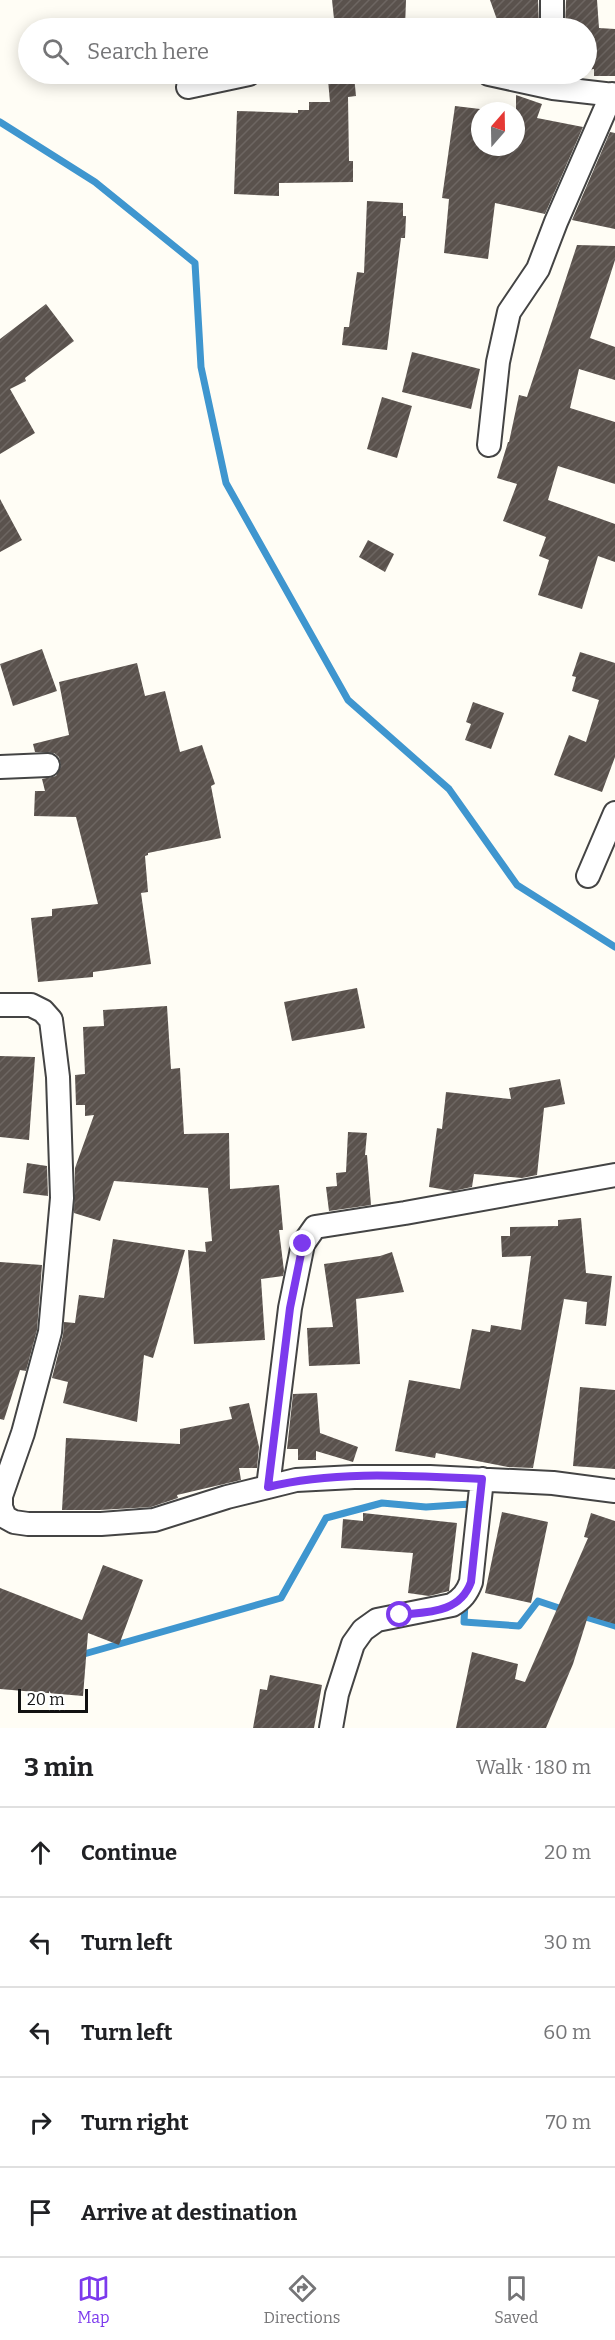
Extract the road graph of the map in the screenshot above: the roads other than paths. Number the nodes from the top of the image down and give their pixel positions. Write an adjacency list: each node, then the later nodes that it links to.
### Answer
1 (552, 0): 2 (street)
2 (552, 18)
3 (202, 84): 5 (street)
4 (566, 84): 6 (street)
5 (188, 87)
6 (613, 95): 7 (street)
7 (489, 445)
8 (48, 765): 9 (street)
9 (0, 767)
10 (615, 813): 11 (street)
11 (588, 876)
12 (0, 1005): 15 (street)
13 (615, 1174): 15 (street)
14 (482, 1479): 15 (street); 16 (street); 17 (street)
15 (268, 1487)
16 (615, 1491)
17 (331, 1728)

